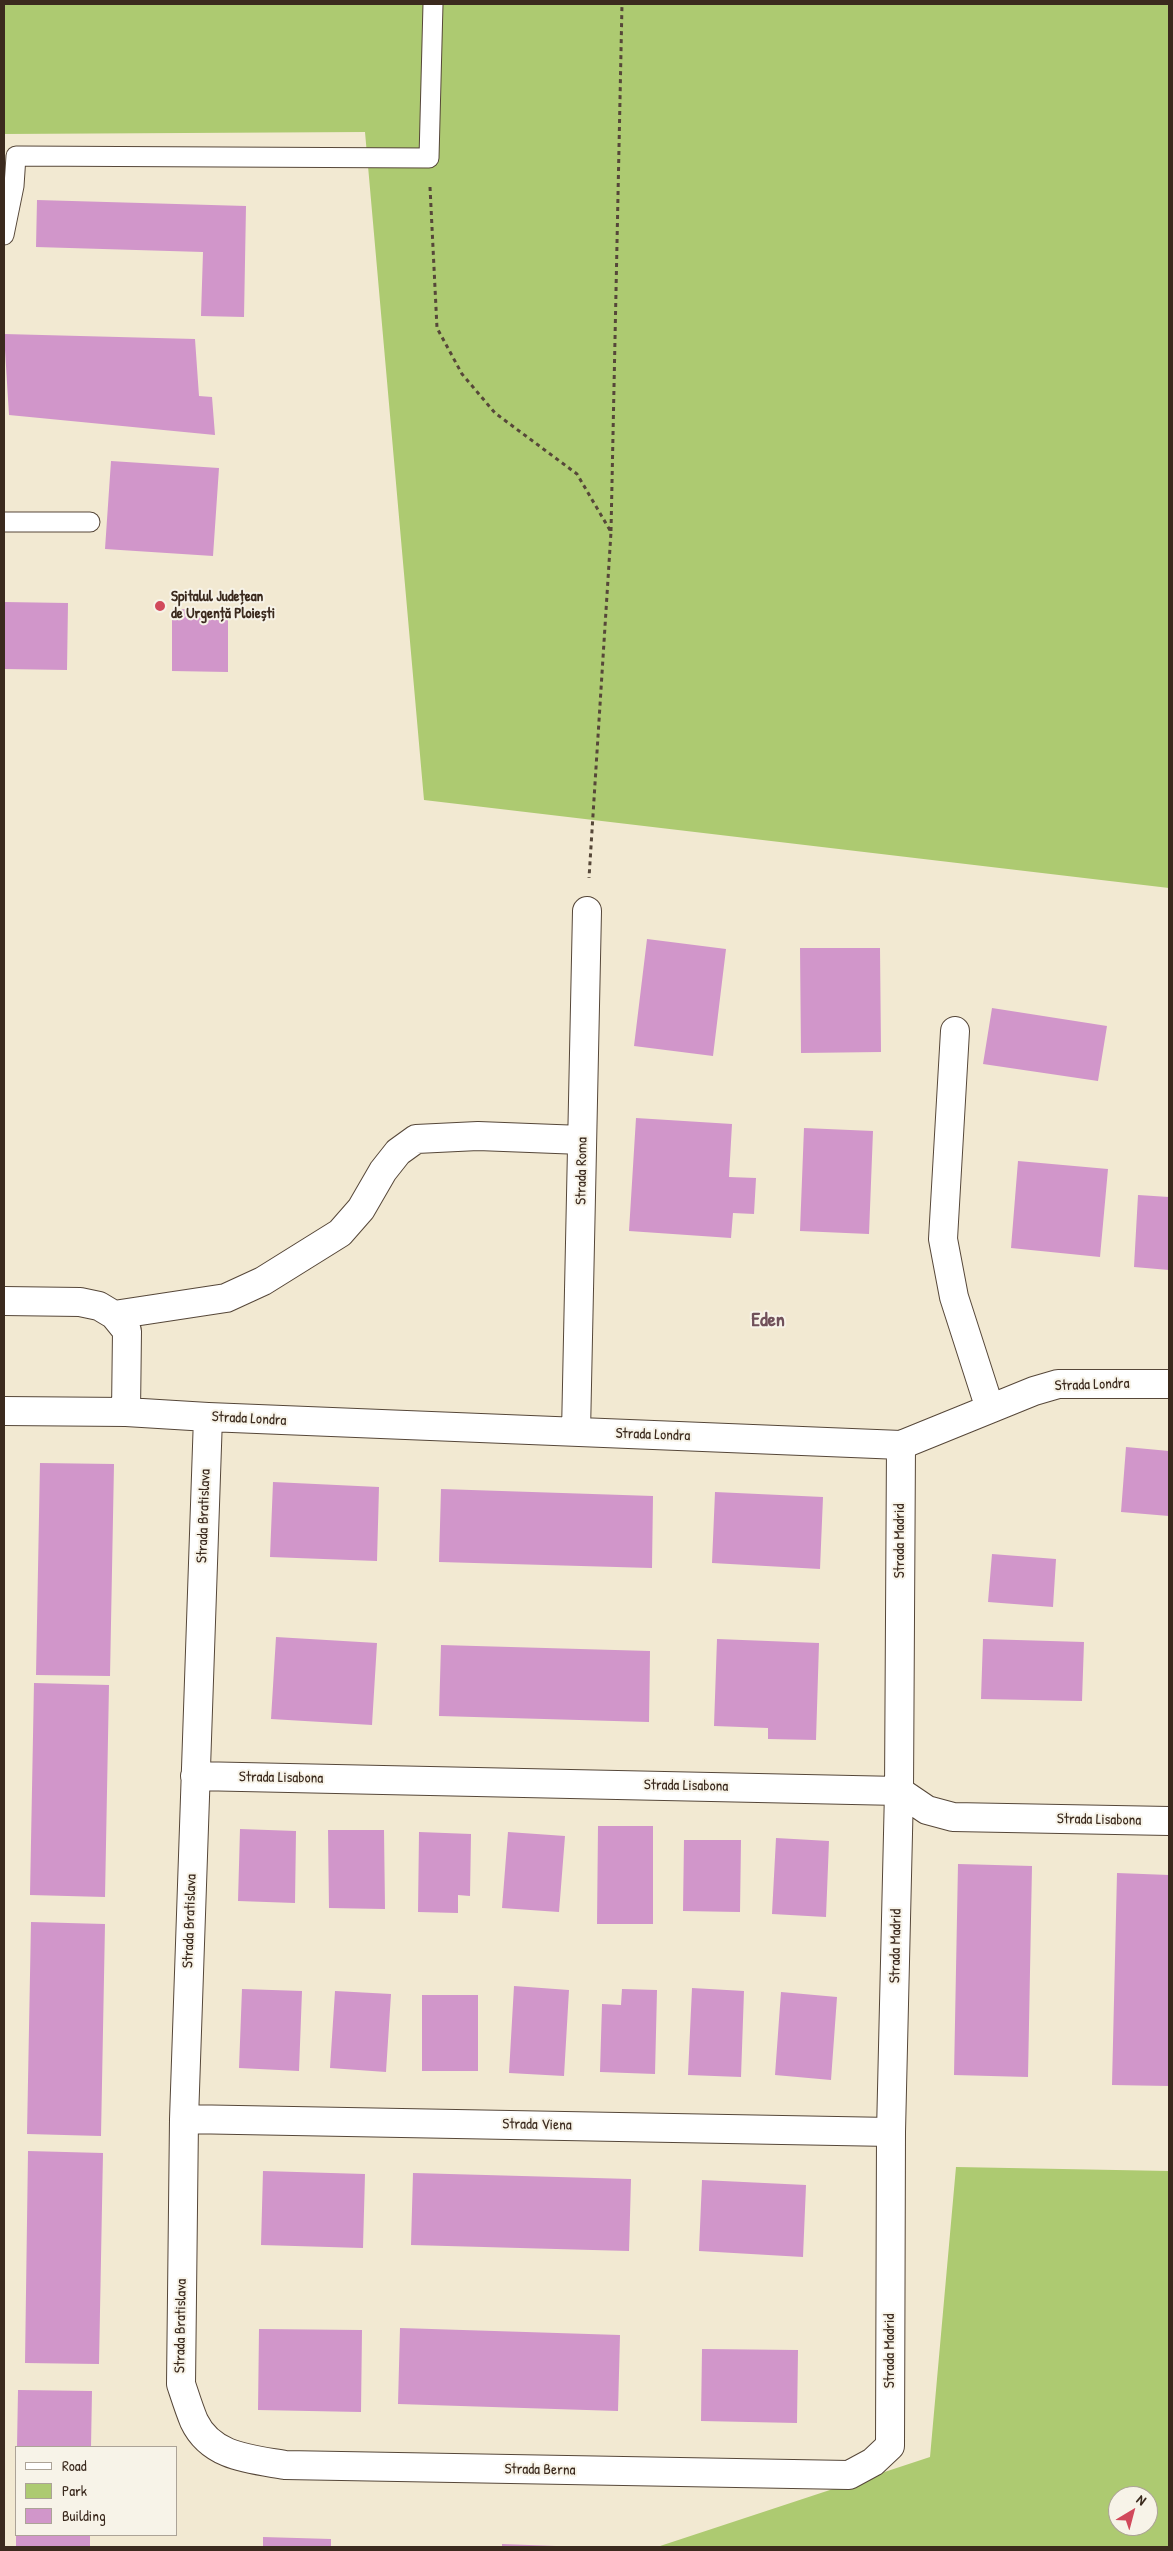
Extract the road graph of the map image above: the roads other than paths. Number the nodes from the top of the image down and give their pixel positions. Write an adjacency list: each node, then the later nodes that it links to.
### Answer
1 (433, 4): 2 (lane)
2 (10, 155): 3 (lane)
3 (4, 235)
4 (4, 522): 5 (lane)
5 (90, 522)
6 (587, 911): 8 (street, Strada Roma)
7 (955, 1030): 12 (street)
8 (582, 1140): 10 (street); 16 (street, Strada Roma)
9 (4, 1301): 10 (street)
10 (114, 1315): 14 (street)
11 (1169, 1384): 12 (street, Strada Londra)
12 (990, 1409): 17 (street, Strada Londra)
13 (4, 1411): 14 (street, Strada Londra)
14 (126, 1412): 15 (street, Strada Londra)
15 (208, 1417): 16 (street, Strada Londra); 18 (street, Strada Bratislava)
16 (576, 1432): 17 (street, Strada Londra)
17 (901, 1445): 19 (street, Strada Madrid)
18 (195, 1776): 19 (street, Strada Lisabona); 21 (street, Strada Bratislava)
19 (899, 1791): 20 (street, Strada Lisabona); 22 (street, Strada Madrid)
20 (1169, 1821)
21 (184, 2119): 22 (street, Strada Viena); 23 (street, Strada Bratislava)
22 (891, 2132): 24 (street, Strada Madrid)
23 (195, 2422): 24 (street, Strada Berna)
24 (890, 2446)

